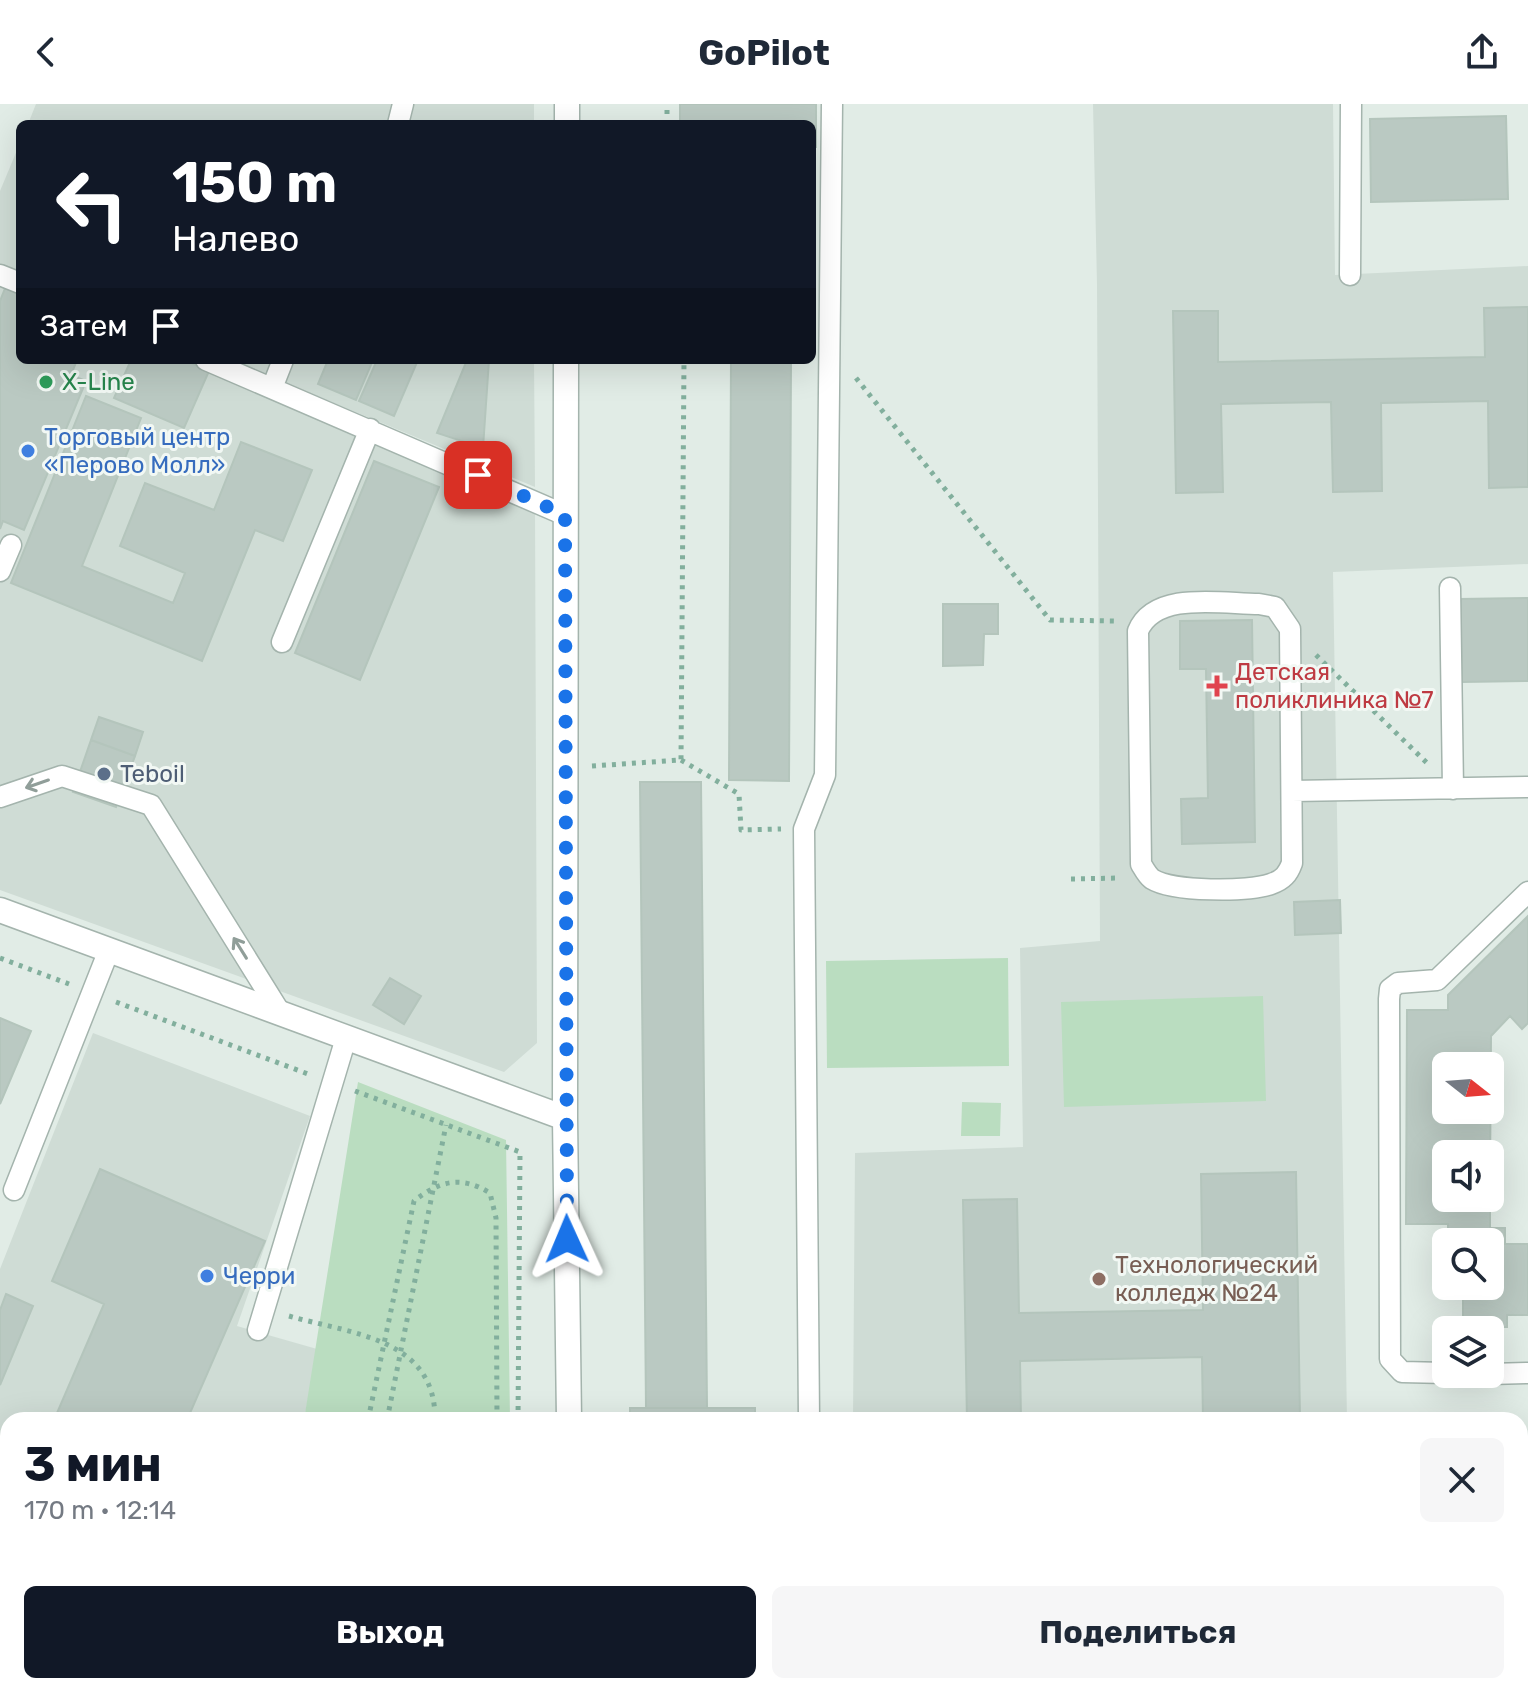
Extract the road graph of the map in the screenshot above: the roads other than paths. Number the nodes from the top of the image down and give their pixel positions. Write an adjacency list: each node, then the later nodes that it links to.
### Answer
1 (832, 104): 30 (lane)
2 (1351, 104): 3 (lane)
3 (1350, 275)
4 (215, 364): 7 (lane)
5 (281, 364): 7 (lane)
6 (566, 364): 9 (street)
7 (272, 388): 8 (lane)
8 (370, 429): 9 (lane); 13 (lane)
9 (565, 515): 23 (street)
10 (11, 545): 11 (lane)
11 (0, 571)
12 (1450, 588): 15 (lane)
13 (282, 642)
14 (1528, 787): 15 (lane)
15 (1453, 789): 16 (lane)
16 (1292, 791): 16 (lane)
17 (0, 797): 21 (lane, one-way to 17)
18 (1528, 892): 26 (lane)
19 (0, 910): 20 (street)
20 (109, 950): 21 (street); 24 (lane)
21 (281, 1014): 22 (street)
22 (346, 1038): 23 (street); 25 (lane)
23 (565, 1118): 29 (street)
24 (14, 1190)
25 (258, 1330)
26 (1432, 1373)
27 (1528, 1373): 28 (lane)
28 (1504, 1374)
29 (569, 1412)
30 (809, 1412)

